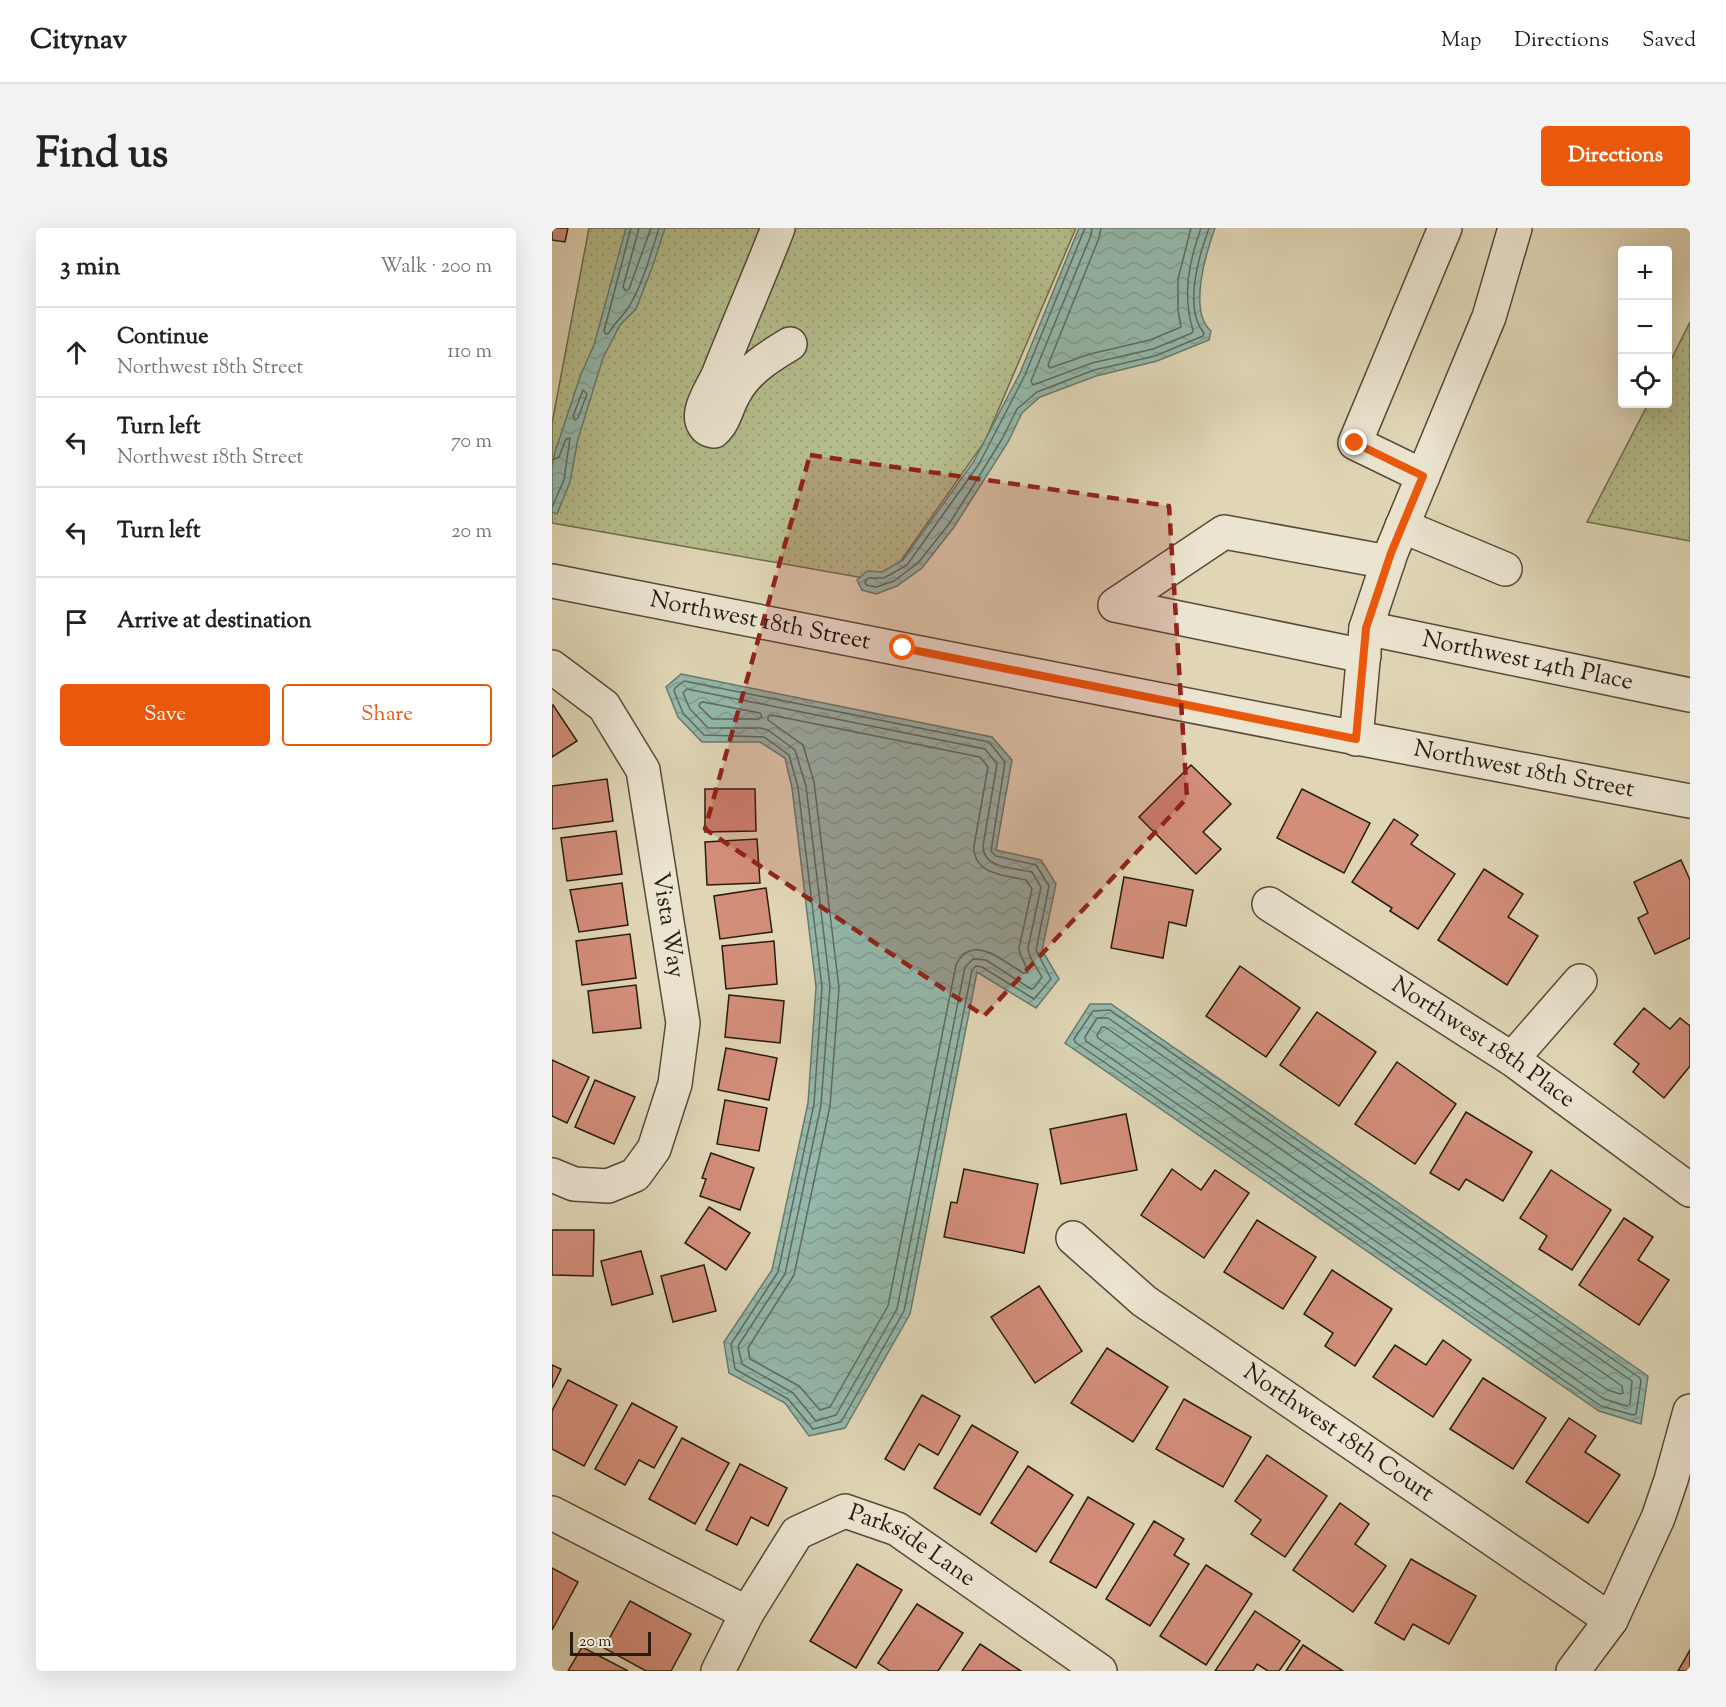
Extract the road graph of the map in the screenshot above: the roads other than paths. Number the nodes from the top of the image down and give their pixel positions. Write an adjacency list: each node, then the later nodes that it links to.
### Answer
1 (778, 228): 4 (street)
2 (1445, 228): 5 (street)
3 (1515, 228): 5 (street)
4 (790, 344)
5 (1423, 476): 6 (street)
6 (1402, 526): 7 (street); 8 (street)
7 (1388, 562): 10 (street); 10 (street, Northwest 14th Place)
8 (1505, 570)
9 (552, 581): 13 (street, Northwest 18th Street)
10 (1365, 642): 12 (street, Northwest 14th Place); 13 (street)
11 (554, 668): 18 (street, Vista Way)
12 (1690, 695)
13 (1356, 739): 14 (street, Northwest 18th Street)
14 (1690, 801)
15 (1269, 904): 17 (street, Northwest 18th Place)
16 (1580, 981): 17 (street)
17 (1512, 1059): 19 (street, Northwest 18th Place)
18 (552, 1174)
19 (1690, 1190)
20 (1073, 1238): 24 (street, Northwest 18th Court)
21 (1690, 1411): 24 (street)
22 (552, 1514): 23 (street)
23 (747, 1613): 25 (street, Parkside Lane); 26 (street, Parkside Lane)
24 (1611, 1620): 27 (street)
25 (718, 1671)
26 (1100, 1671)
27 (1573, 1671)

